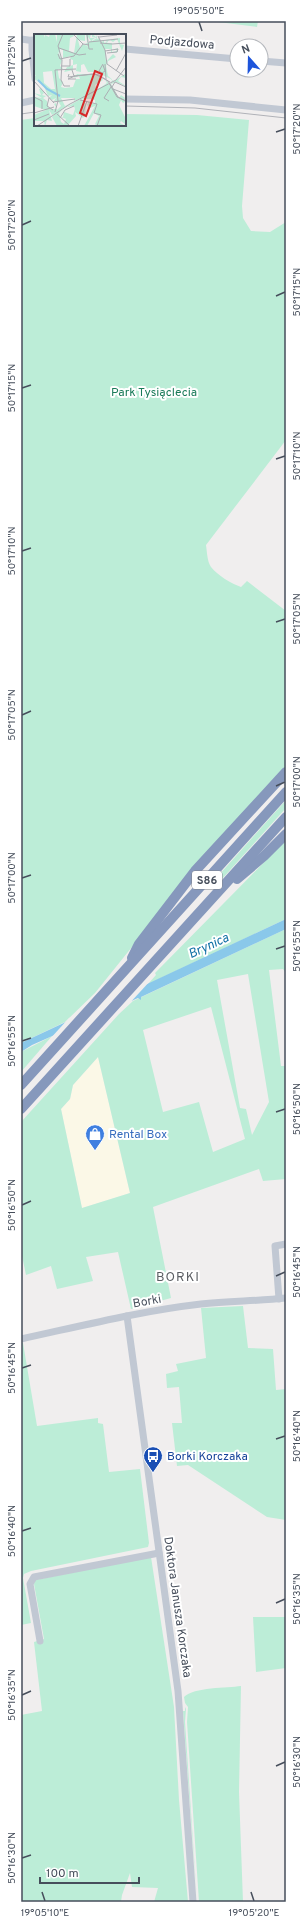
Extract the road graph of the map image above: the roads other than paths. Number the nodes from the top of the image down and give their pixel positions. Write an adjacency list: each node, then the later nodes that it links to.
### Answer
1 (21, 39): 2 (street)
2 (34, 41): 7 (street)
3 (126, 49): 4 (street, Podjazdowa)
4 (229, 57)
5 (269, 62): 6 (street)
6 (286, 63)
7 (34, 69)
8 (126, 99): 11 (street)
9 (34, 100): 10 (street)
10 (21, 103)
11 (286, 110)
12 (286, 772): 17 (highway)
13 (286, 792): 17 (highway, S86)
14 (286, 817): 16 (highway, S86)
15 (286, 834): 16 (highway)
16 (207, 904): 19 (highway, S86)
17 (127, 968): 18 (highway, S86)
18 (21, 1085)
19 (21, 1109)
20 (286, 1244): 21 (street, Borki)
21 (283, 1299): 22 (street, Borki)
22 (127, 1316): 23 (street, Borki); 24 (street, Doktora Janusza Korczaka)
23 (21, 1339)
24 (159, 1553): 25 (street); 26 (street, Doktora Janusza Korczaka)
25 (40, 1641)
26 (193, 1902)

